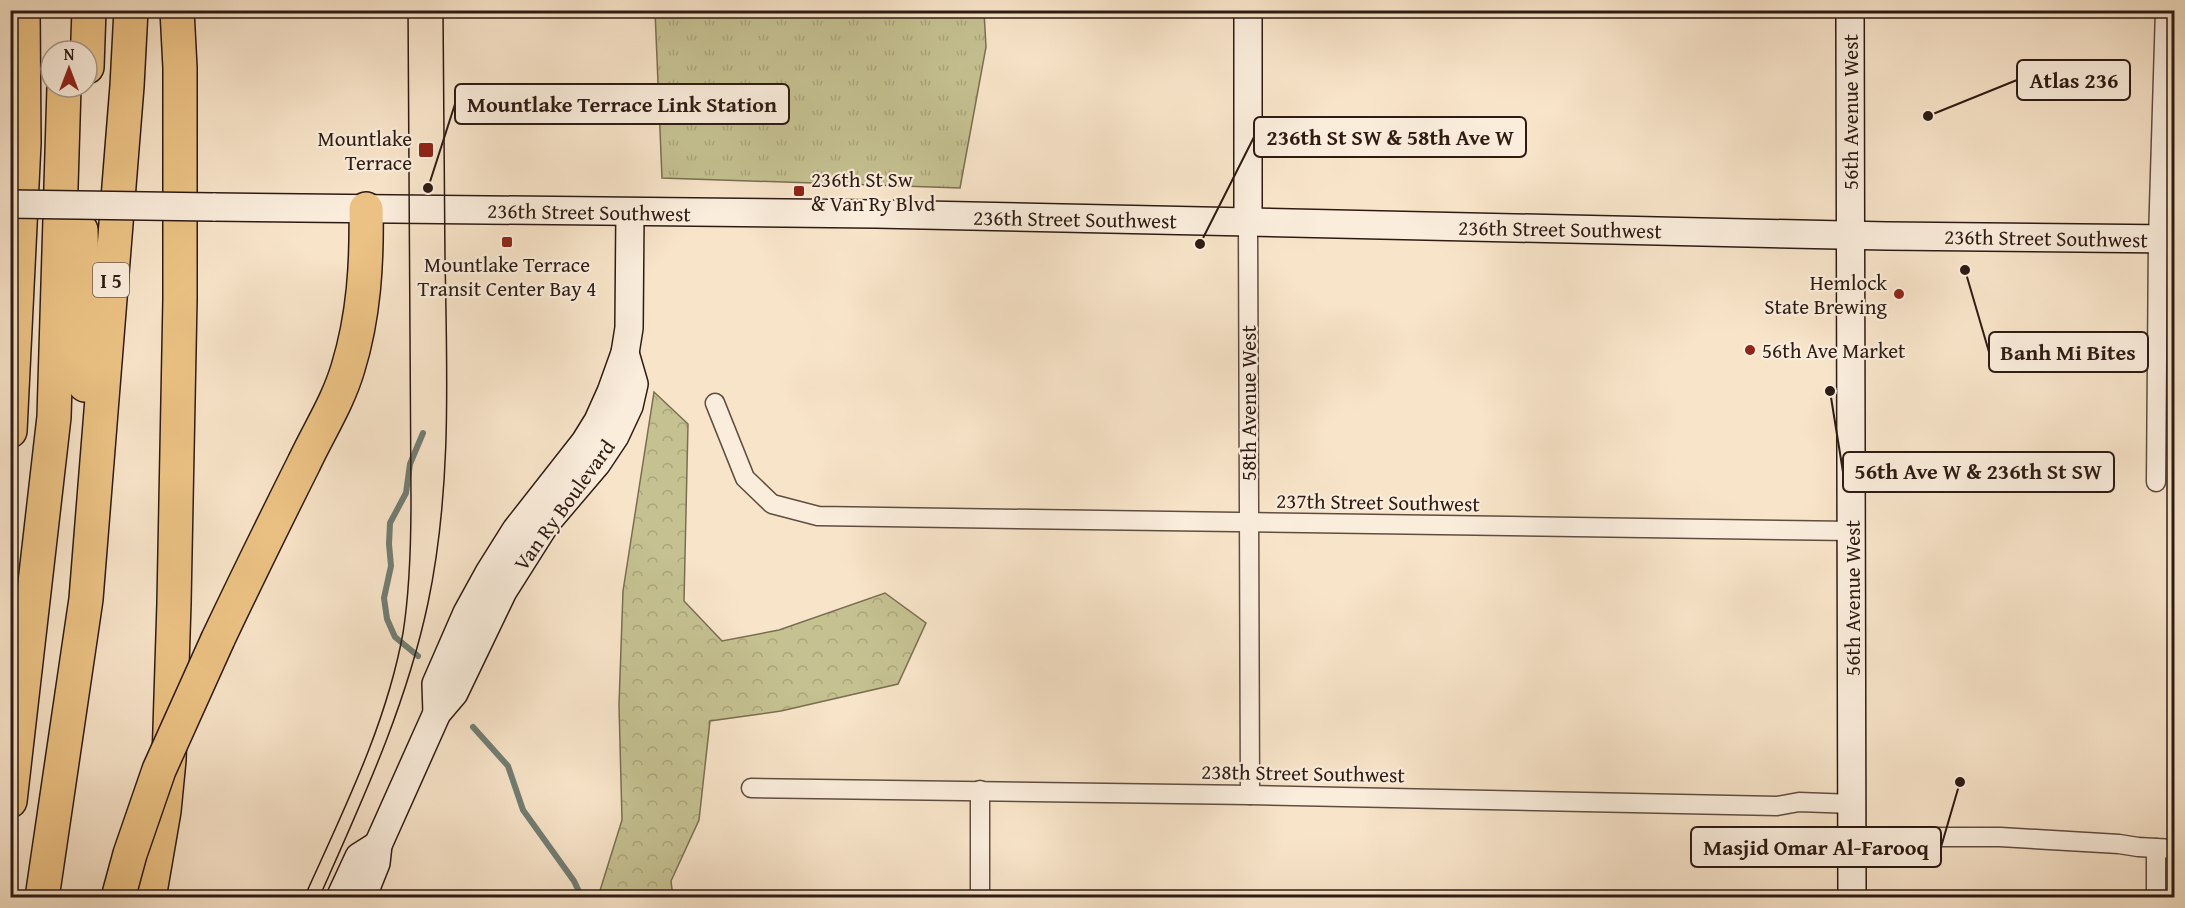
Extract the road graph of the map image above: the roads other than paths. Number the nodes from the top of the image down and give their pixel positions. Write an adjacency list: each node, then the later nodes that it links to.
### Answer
1 (23, 10): 20 (highway)
2 (66, 10): 9 (highway)
3 (89, 10): 10 (highway)
4 (131, 10): 24 (highway, I 5)
5 (177, 10): 36 (highway)
6 (1248, 10): 16 (main road, 58th Avenue West)
7 (1850, 10): 17 (main road, 56th Avenue West)
8 (2165, 10): 18 (street)
9 (65, 39)
10 (88, 39)
11 (64, 99): 28 (highway)
12 (86, 99): 24 (highway)
13 (10, 204): 14 (main road, 236th Street Southwest, bridge)
14 (366, 210): 15 (main road, 236th Street Southwest); 35 (highway, bridge)
15 (630, 212): 16 (main road, 236th Street Southwest); 31 (main road, Van Ry Boulevard)
16 (1248, 223): 17 (main road, 236th Street Southwest); 22 (street, 58th Avenue West)
17 (1850, 235): 18 (main road, 236th Street Southwest); 23 (main road, 56th Avenue West)
18 (2166, 239): 21 (street)
19 (715, 403): 22 (street, 237th Street Southwest)
20 (10, 431)
21 (2156, 482)
22 (1248, 523): 23 (street, 237th Street Southwest); 27 (street, 58th Avenue West)
23 (1851, 531): 29 (main road, 56th Avenue West)
24 (90, 549): 34 (highway, I 5)
25 (751, 788): 26 (street, 238th Street Southwest)
26 (980, 790): 27 (street, 238th Street Southwest); 39 (street)
27 (1250, 795): 29 (street, 238th Street Southwest)
28 (10, 801)
29 (1853, 804): 30 (main road, 56th Avenue West)
30 (1853, 837): 32 (street); 40 (main road, 56th Avenue West)
31 (378, 845): 37 (main road, Van Ry Boulevard); 38 (main road, Van Ry Boulevard)
32 (2156, 848): 33 (street); 41 (street)
33 (2175, 849)
34 (42, 897)
35 (118, 897)
36 (149, 897)
37 (340, 897)
38 (362, 897)
39 (980, 897)
40 (1852, 897)
41 (2156, 897)

